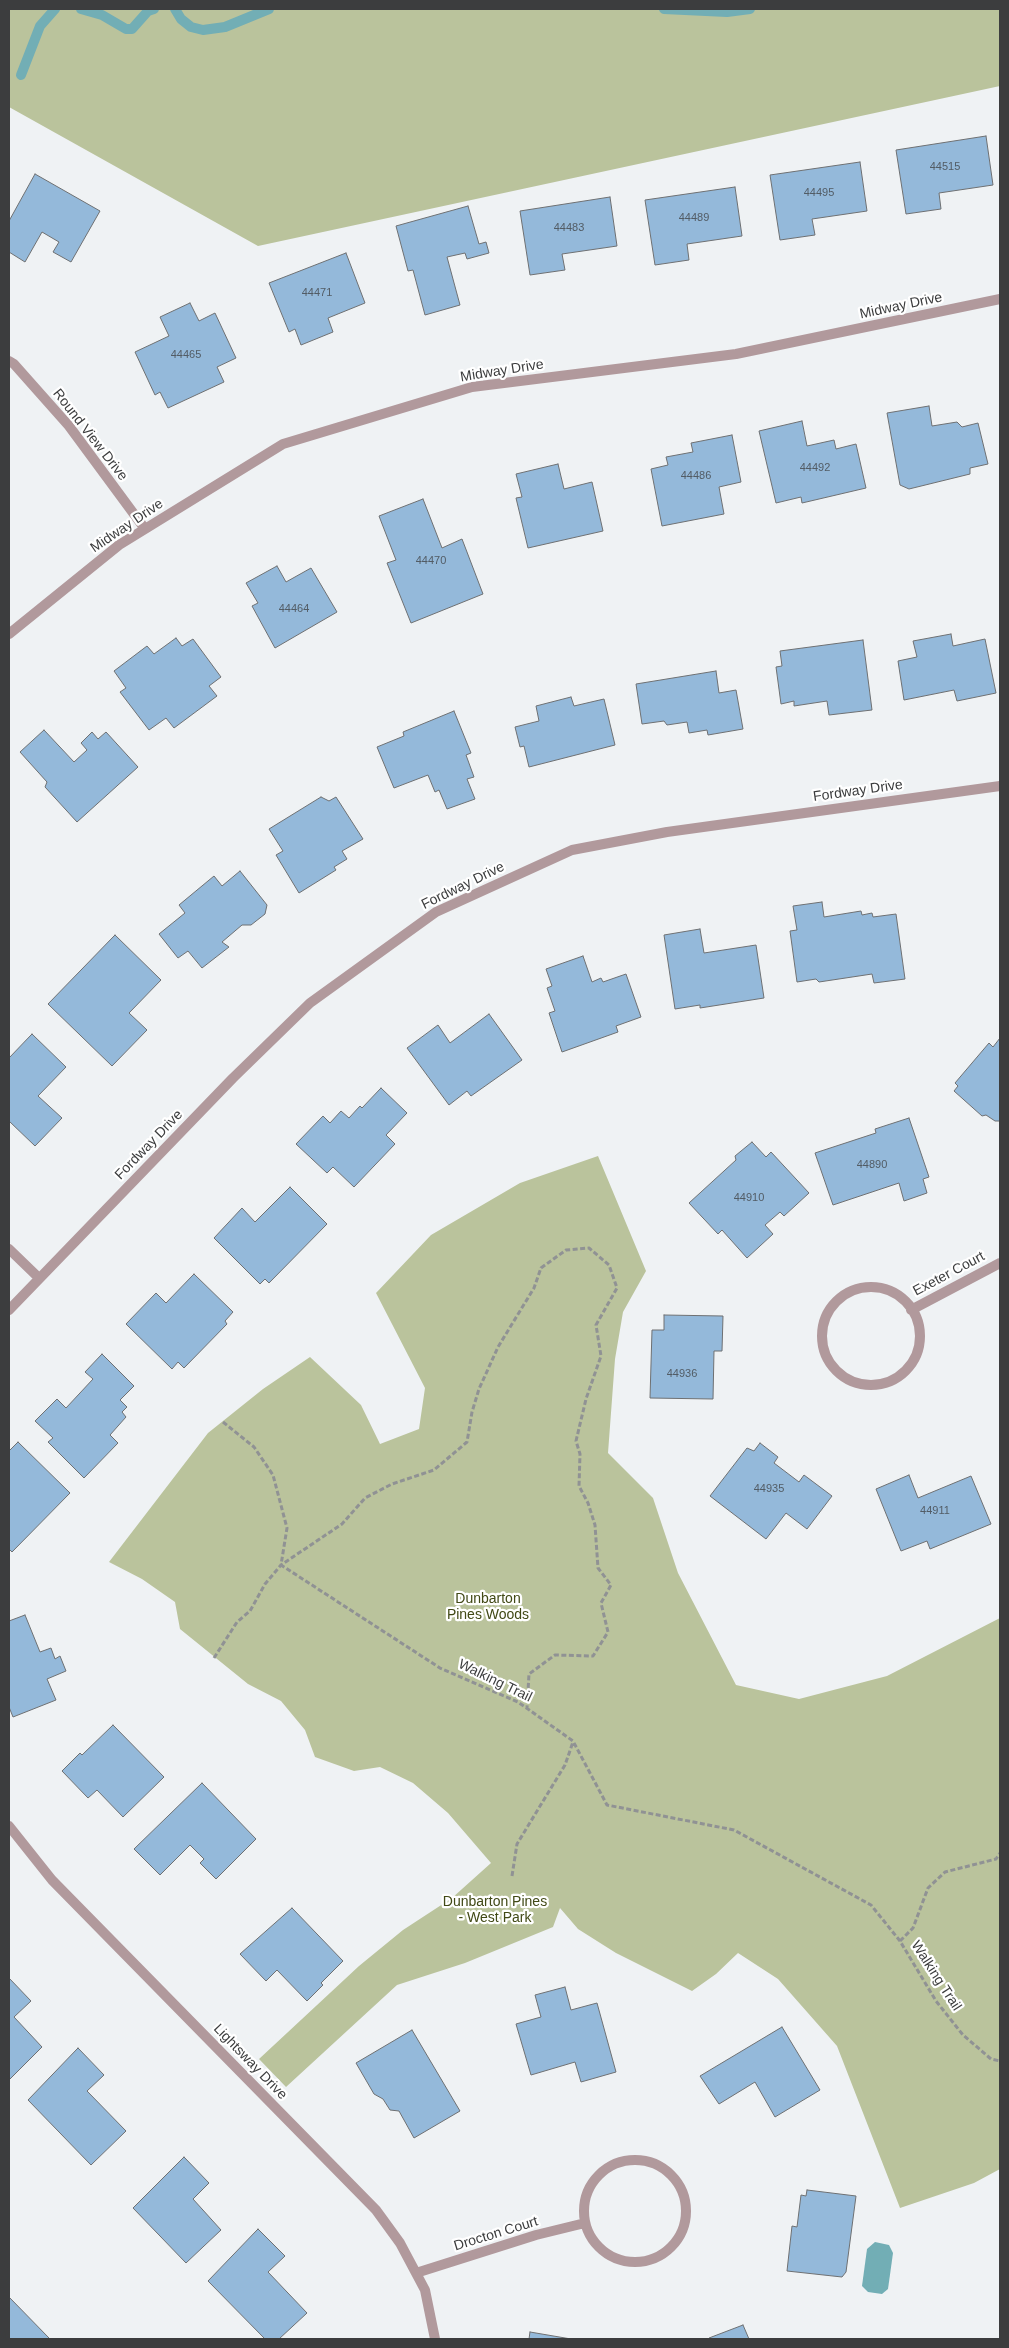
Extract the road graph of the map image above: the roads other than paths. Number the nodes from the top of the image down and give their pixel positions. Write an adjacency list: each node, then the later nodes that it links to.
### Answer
1 (1000, 299): 3 (street, Midway Drive)
2 (9, 361): 3 (street, Round View Drive)
3 (145, 529): 4 (street, Midway Drive)
4 (9, 634)
5 (1000, 786): 8 (street, Fordway Drive)
6 (9, 1249): 8 (street)
7 (1000, 1262): 10 (street, Exeter Court)
8 (39, 1278): 9 (street)
9 (9, 1310)
10 (911, 1310): 10 (street, Exeter Court)
11 (9, 1826): 13 (street, Lightsway Drive)
12 (585, 2223): 12 (street); 13 (street, Drocton Court)
13 (416, 2273): 14 (street, Lightsway Drive)
14 (435, 2339)

